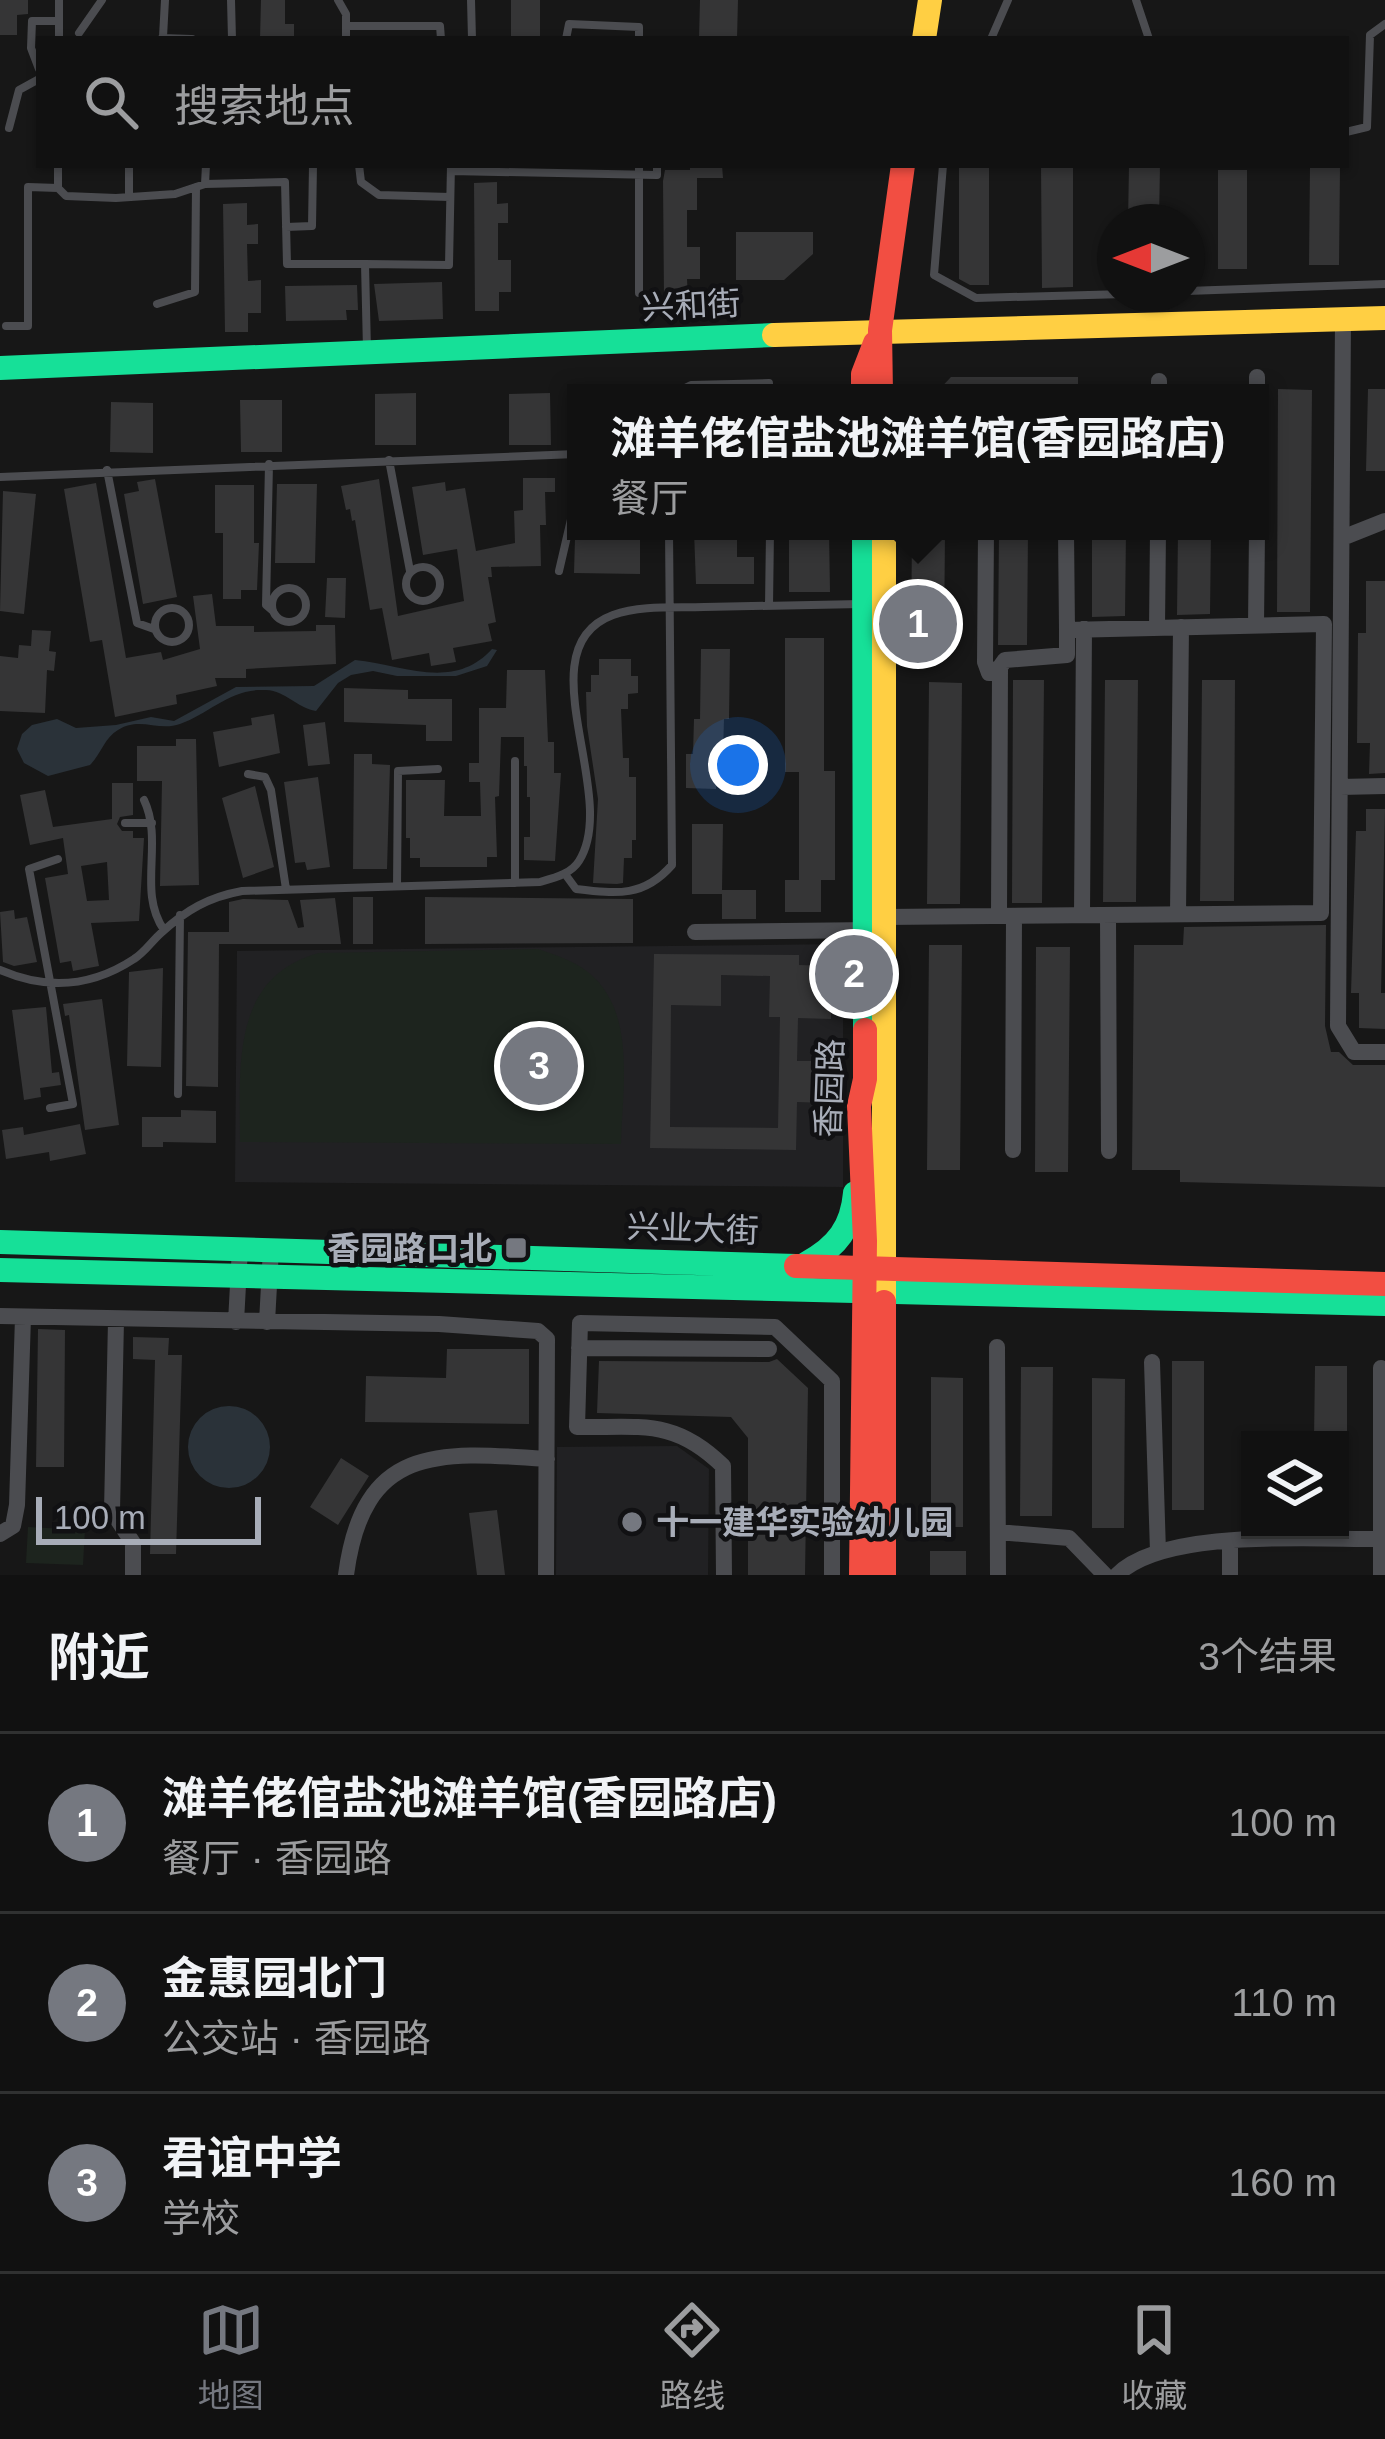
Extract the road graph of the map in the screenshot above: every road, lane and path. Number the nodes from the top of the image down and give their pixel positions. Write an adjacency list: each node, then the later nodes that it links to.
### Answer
1 (59, 0): 12 (lane)
2 (102, 0): 13 (lane)
3 (165, 0): 14 (lane)
4 (231, 0): 15 (lane)
5 (338, 0): 11 (lane)
6 (471, 0): 18 (lane)
7 (930, 0): 21 (street)
8 (1008, 0): 22 (lane)
9 (1136, 0): 23 (lane)
10 (1385, 24): 27 (lane)
11 (346, 26): 16 (lane); 17 (lane)
12 (59, 30): 13 (lane); 24 (lane)
13 (80, 36)
14 (162, 36)
15 (232, 36)
16 (346, 36)
17 (441, 36)
18 (472, 36)
19 (567, 36): 20 (lane)
20 (639, 36)
21 (924, 36)
22 (992, 36)
23 (1147, 36)
24 (36, 61)
25 (36, 81): 26 (lane)
26 (9, 128)
27 (1349, 131)
28 (58, 168): 39 (lane)
29 (129, 168): 40 (lane)
30 (205, 168): 38 (lane)
31 (313, 168): 42 (lane)
32 (359, 168): 41 (lane)
33 (451, 168): 34 (lane); 41 (lane)
34 (499, 168): 37 (lane)
35 (903, 168): 52 (street)
36 (944, 168): 47 (lane)
37 (639, 169): 46 (lane)
38 (201, 185): 40 (lane); 42 (lane); 48 (lane)
39 (58, 188): 40 (lane); 51 (lane)
40 (129, 197)
41 (450, 197): 43 (lane)
42 (286, 226): 43 (lane)
43 (365, 264): 53 (lane)
44 (1385, 284): 45 (lane)
45 (1205, 290)
46 (639, 293)
47 (1097, 295)
48 (157, 304)
49 (1385, 318): 50 (street, 兴和街)
50 (1343, 319): 52 (street, 兴和街); 66 (street)
51 (6, 326)
52 (880, 329): 53 (street, 兴和街); 57 (street); 58 (street)
53 (367, 352): 54 (street, 兴和街)
54 (0, 368)
55 (730, 384): 56 (lane)
56 (770, 384)
57 (863, 384)
58 (881, 384)
59 (567, 454): 60 (lane)
60 (389, 460): 61 (lane); 75 (lane)
61 (269, 464): 62 (lane); 80 (lane)
62 (106, 470): 63 (lane); 84 (lane)
63 (0, 477)
64 (1385, 521): 66 (street)
65 (567, 537): 76 (lane)
66 (1342, 538): 91 (street)
67 (669, 540): 79 (lane)
68 (770, 540): 78 (lane)
69 (864, 540): 105 (street, 香园路)
70 (884, 540): 77 (street, 香园路)
71 (986, 540): 86 (street)
72 (1067, 540): 85 (street)
73 (1158, 540): 82 (street)
74 (1257, 540): 81 (street)
75 (410, 571): 75 (lane)
76 (559, 571)
77 (885, 604): 78 (lane); 105 (street, 香园路)
78 (769, 606): 79 (lane)
79 (669, 608): 96 (lane); 96 (lane)
80 (273, 611): 80 (lane)
81 (1256, 626): 83 (street); 100 (street)
82 (1157, 627): 83 (street); 85 (street)
83 (1181, 627): 100 (street)
84 (154, 629): 84 (lane)
85 (1075, 629): 86 (street); 104 (street)
86 (1000, 673): 103 (street)
87 (515, 761): 97 (lane)
88 (438, 769): 98 (lane)
89 (248, 774): 99 (lane)
90 (1385, 786): 91 (street)
91 (1340, 787): 110 (street)
92 (144, 800): 94 (lane)
93 (125, 823): 94 (lane)
94 (152, 823): 106 (lane)
95 (58, 860): 109 (lane)
96 (565, 874): 97 (lane)
97 (515, 883): 98 (lane)
98 (398, 886): 99 (lane)
99 (286, 889): 101 (lane)
100 (1178, 914): 102 (street)
101 (180, 915): 106 (lane); 111 (lane)
102 (1108, 915): 104 (street); 114 (street)
103 (1006, 916): 104 (street); 105 (street); 113 (street)
104 (1082, 916)
105 (878, 926): 107 (street); 115 (street, 香园路); 120 (street, 香园路)
106 (164, 930): 109 (lane)
107 (695, 932)
108 (0, 970): 109 (lane)
109 (51, 986): 112 (lane)
110 (1385, 1052)
111 (178, 1094)
112 (50, 1108)
113 (1012, 1150)
114 (1109, 1151)
115 (860, 1162): 119 (street); 120 (street, 香园路)
116 (0, 1242): 117 (street, 兴业大街)
117 (240, 1248): 118 (street, 兴业大街); 122 (street)
118 (271, 1249): 119 (street, 兴业大街); 123 (street)
119 (805, 1264): 120 (street, 兴业大街)
120 (874, 1266): 124 (street, 兴业大街); 125 (street, 香园路)
121 (0, 1270): 122 (street, 兴业大街)
122 (239, 1276): 123 (street, 兴业大街); 130 (street)
123 (269, 1277): 125 (street, 兴业大街); 131 (street)
124 (1385, 1284)
125 (874, 1293): 126 (street, 兴业大街); 148 (street, 香园路); 149 (street, 香园路)
126 (1385, 1304)
127 (0, 1316): 128 (street)
128 (23, 1317): 129 (street); 139 (street)
129 (116, 1320): 130 (street); 143 (street)
130 (236, 1322): 131 (street)
131 (267, 1322): 137 (street)
132 (997, 1347): 138 (street)
133 (579, 1348): 134 (street); 146 (street); 147 (street)
134 (769, 1349)
135 (1152, 1362): 142 (street)
136 (1381, 1368): 140 (street)
137 (547, 1459): 144 (street); 145 (street)
138 (998, 1532): 150 (street); 151 (street)
139 (0, 1534)
140 (1384, 1540): 141 (street); 154 (street)
141 (1230, 1542): 142 (street); 153 (street)
142 (1158, 1552): 152 (street)
143 (133, 1575)
144 (346, 1575)
145 (546, 1575)
146 (724, 1575)
147 (832, 1575)
148 (862, 1575)
149 (884, 1575)
150 (998, 1575)
151 (1105, 1575)
152 (1117, 1575)
153 (1230, 1575)
154 (1381, 1575)

